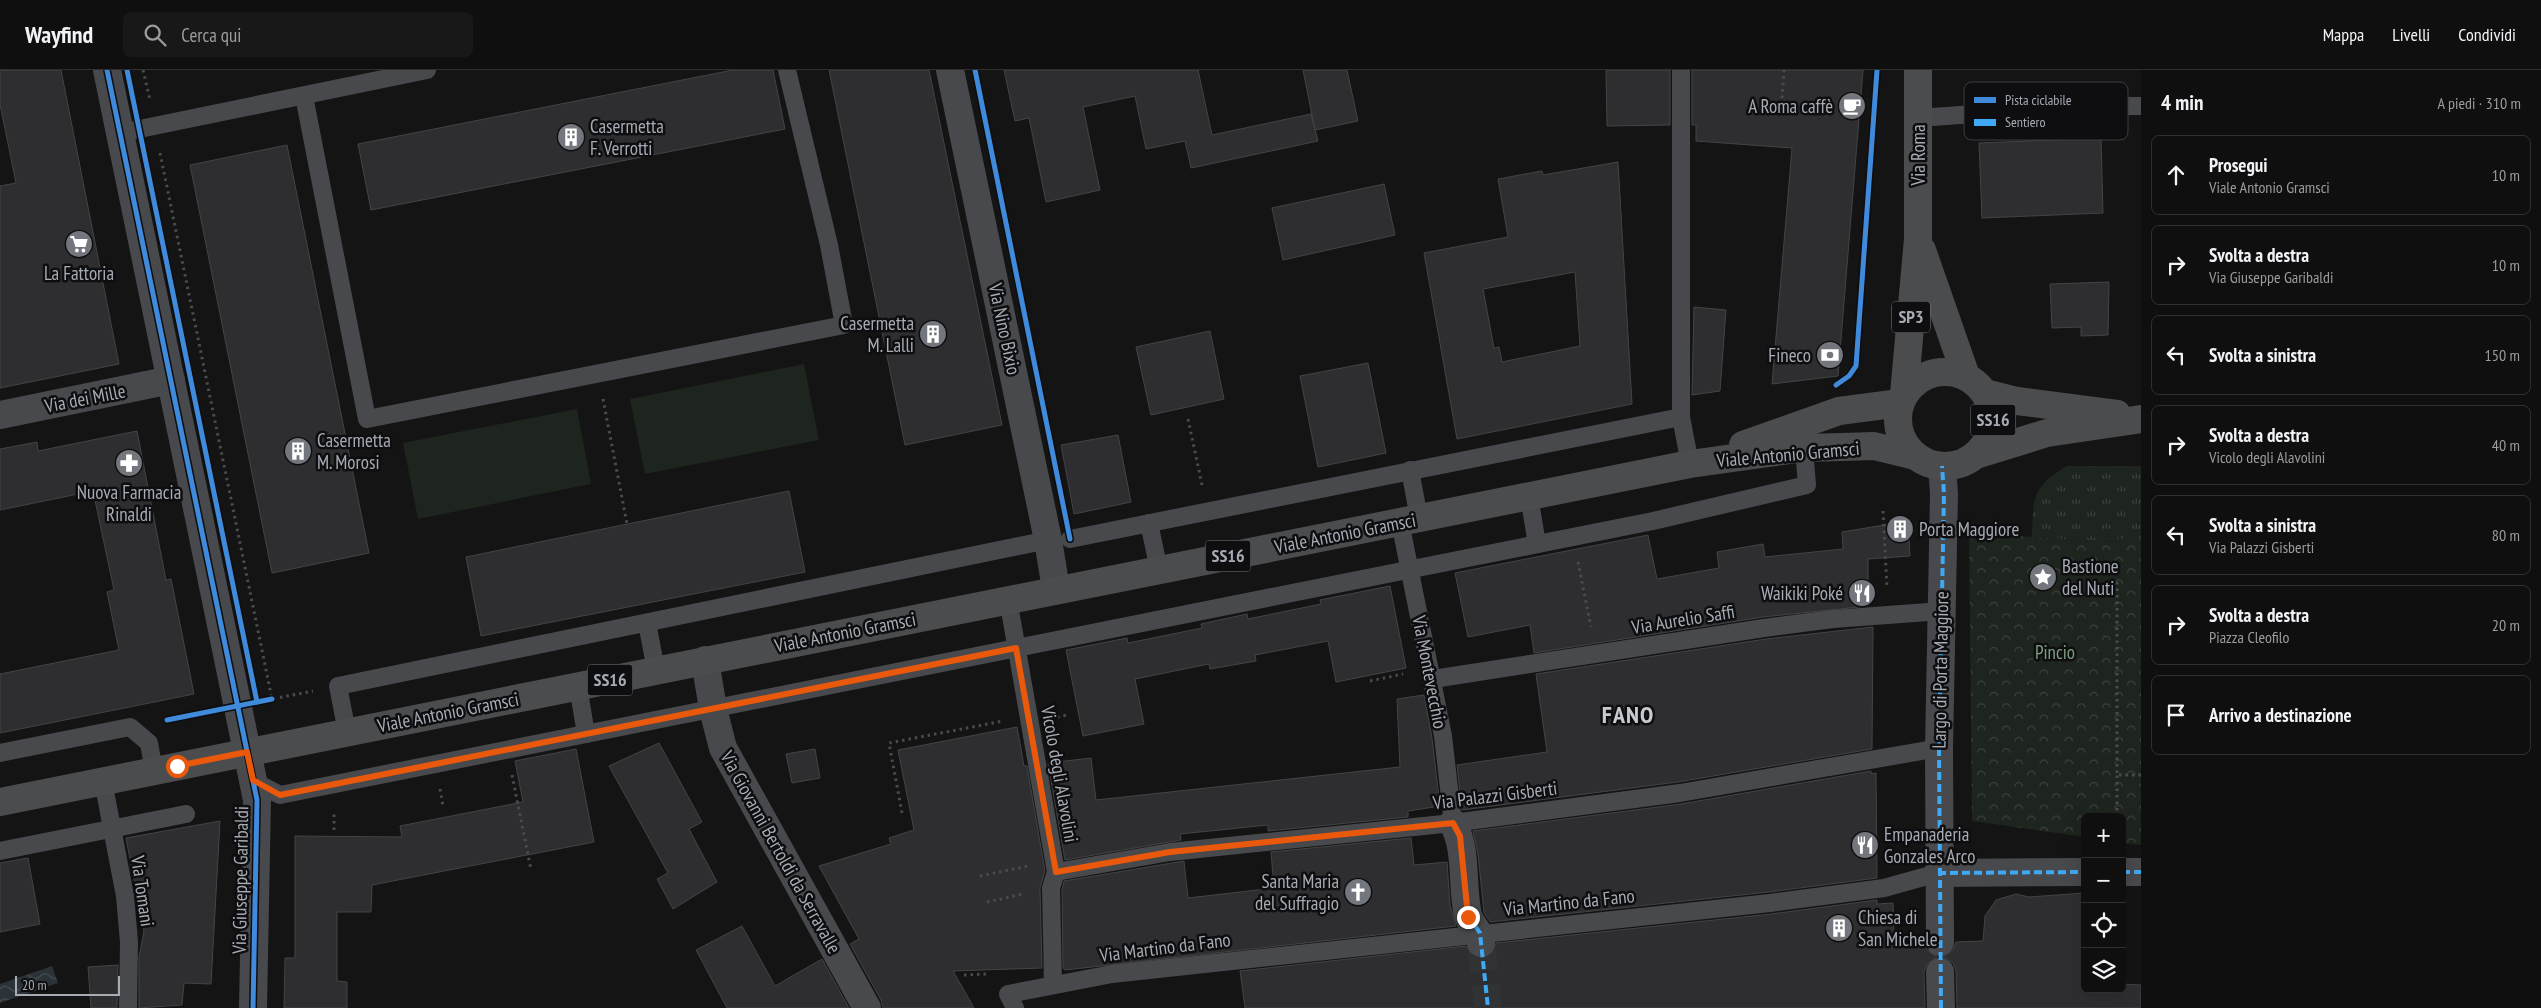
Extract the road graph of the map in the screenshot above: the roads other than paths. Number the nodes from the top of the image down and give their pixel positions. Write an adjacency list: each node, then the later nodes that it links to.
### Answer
1 (107, 70): 12 (street, Via Giuseppe Garibaldi)
2 (427, 70): 7 (lane)
3 (787, 70): 7 (lane)
4 (950, 70): 29 (street, Via Nino Bixio)
5 (1681, 70): 18 (lane)
6 (1918, 70): 11 (main road, Via Roma / SP3)
7 (304, 96): 12 (lane)
8 (2128, 106): 9 (lane)
9 (2141, 106)
10 (1964, 115): 11 (lane)
11 (1918, 118): 13 (main road, Via Roma / SP3)
12 (120, 133): 14 (street, Via Giuseppe Garibaldi)
13 (1918, 239): 15 (main road, Via Roma / SP3); 16 (main road, Via Roma / SP3)
14 (171, 380): 17 (street, Via dei Mille); 46 (street, Via Giuseppe Garibaldi)
15 (1975, 384): 16 (main road, SS16); 19 (main road, SS16); 21 (main road, SS16)
16 (1902, 399): 22 (main road); 23 (main road, Viale Antonio Gramsci / SS16)
17 (0, 415)
18 (1681, 416): 23 (lane); 25 (lane)
19 (2141, 418): 21 (main road, SS16)
20 (1804, 448): 22 (main road, Viale Antonio Gramsci / SS16); 23 (main road, Viale Antonio Gramsci / SS16); 30 (lane)
21 (1976, 455): 24 (main road, SS16)
22 (1915, 456): 24 (main road, SS16)
23 (1690, 464): 26 (main road, Viale Antonio Gramsci / SS16)
24 (1942, 466): 35 (street, Largo di Porta Maggiore)
25 (1410, 470): 27 (lane, Via Montevecchio); 28 (lane)
26 (1530, 496): 27 (main road, Viale Antonio Gramsci / SS16); 30 (lane)
27 (1410, 520): 31 (lane, Via Montevecchio); 32 (main road, Viale Antonio Gramsci / SS16)
28 (1150, 523): 29 (lane); 32 (lane)
29 (1059, 539): 33 (street, Via Nino Bixio); 36 (lane)
30 (1537, 544): 31 (lane)
31 (1410, 569): 37 (lane); 40 (lane, Via Montevecchio)
32 (1159, 570): 33 (main road, Viale Antonio Gramsci / SS16)
33 (1056, 589): 34 (main road, Viale Antonio Gramsci / SS16)
34 (1008, 599): 37 (lane, Vicolo degli Alavolini); 38 (main road, Viale Antonio Gramsci / SS16)
35 (1942, 611): 40 (lane, Via Aurelio Saffi); 45 (street, Largo di Porta Maggiore)
36 (647, 624): 39 (lane); 43 (lane)
37 (1016, 648): 42 (lane); 59 (lane, Vicolo degli Alavolini)
38 (705, 660): 39 (main road, Viale Antonio Gramsci / SS16); 42 (street, Via Giovanni Bertoldi da Serravalle)
39 (656, 670): 41 (main road, Viale Antonio Gramsci / SS16)
40 (1433, 679): 53 (lane, Via Montevecchio)
41 (578, 686): 43 (main road, Viale Antonio Gramsci / SS16); 44 (lane)
42 (713, 709): 44 (lane); 67 (street, Via Giovanni Bertoldi da Serravalle)
43 (347, 732): 46 (main road, Viale Antonio Gramsci / SS16)
44 (586, 734): 49 (lane)
45 (1939, 748): 53 (lane, Via Palazzi Gisberti); 60 (street, Largo di Porta Maggiore)
46 (247, 752): 48 (main road, Viale Antonio Gramsci / SS16); 49 (street, Via Giuseppe Garibaldi)
47 (0, 753): 48 (lane)
48 (154, 771): 50 (main road, Viale Antonio Gramsci / SS16)
49 (253, 780): 66 (street, Via Giuseppe Garibaldi)
50 (103, 781): 51 (main road, Viale Antonio Gramsci / SS16); 54 (lane, Via Tomani)
51 (0, 802)
52 (186, 814): 54 (lane)
53 (1453, 823): 59 (lane, Via Palazzi Gisberti); 61 (street)
54 (112, 829): 55 (lane); 65 (lane, Via Tomani)
55 (0, 851)
56 (2081, 872): 60 (street)
57 (2126, 872): 58 (street)
58 (2141, 872)
59 (1053, 873): 64 (lane, Vicolo degli Alavolini)
60 (1938, 873): 61 (lane, Via Martino da Fano); 62 (street, Largo di Porta Maggiore)
61 (1480, 938): 64 (lane, Via Martino da Fano)
62 (1940, 942)
63 (1940, 972): 69 (street)
64 (1053, 985): 68 (lane)
65 (128, 1008)
66 (254, 1008)
67 (867, 1008)
68 (1015, 1008)
69 (1941, 1008)

